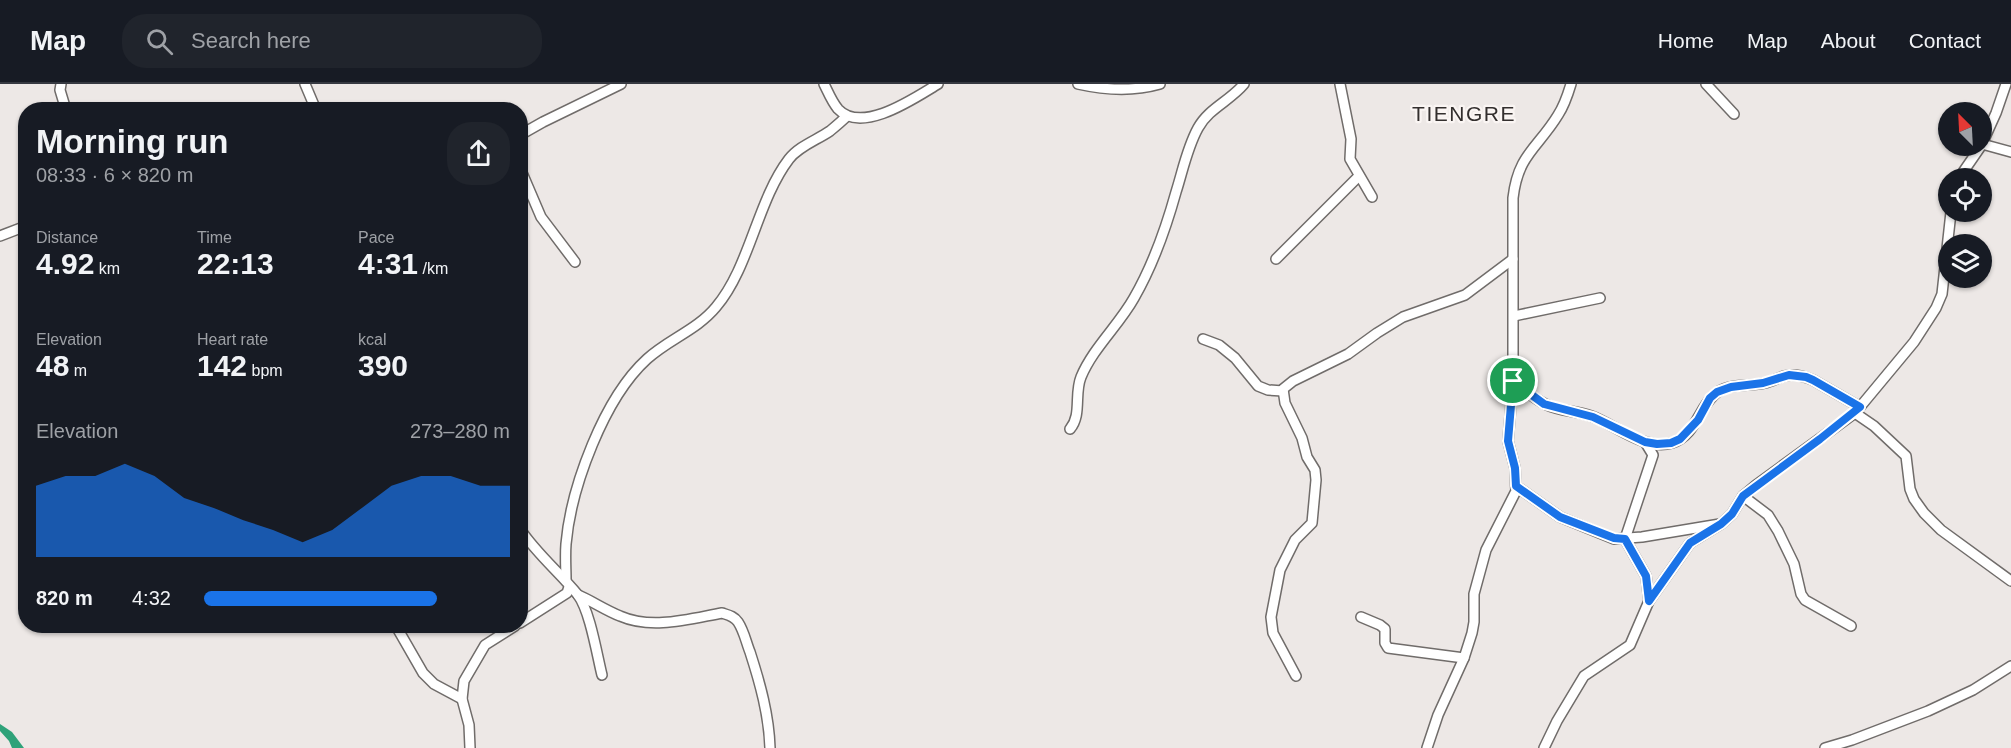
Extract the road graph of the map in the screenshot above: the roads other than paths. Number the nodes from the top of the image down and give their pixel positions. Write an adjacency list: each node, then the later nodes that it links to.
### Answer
1 (62, 84): 13 (street)
2 (305, 84): 14 (street)
3 (621, 84): 18 (street)
4 (824, 84): 16 (street)
5 (938, 84): 16 (street)
6 (1078, 84): 7 (street)
7 (1160, 84)
8 (1244, 84): 36 (street)
9 (1340, 84): 21 (street)
10 (1571, 84): 28 (street)
11 (1706, 84): 15 (street)
12 (2006, 84): 17 (street)
13 (64, 102)
14 (313, 102)
15 (1734, 114)
16 (847, 116): 44 (street)
17 (1992, 121)
18 (528, 130)
19 (1992, 147): 20 (street)
20 (2011, 152)
21 (1359, 176): 23 (street); 27 (street)
22 (528, 187): 29 (street)
23 (1372, 197)
24 (1950, 222): 35 (street)
25 (18, 229): 26 (street)
26 (0, 236)
27 (1276, 259)
28 (1513, 259): 31 (street); 34 (street)
29 (576, 262)
30 (1600, 298): 31 (street)
31 (1514, 316): 33 (street)
32 (1203, 339): 34 (street)
33 (1513, 381): 37 (street); 38 (street)
34 (1283, 391): 55 (street)
35 (1857, 410): 37 (street); 39 (street); 43 (street)
36 (1070, 429)
37 (1645, 442): 41 (street)
38 (1516, 486): 41 (street); 52 (street)
39 (1743, 496): 40 (street); 49 (street)
40 (1721, 524): 41 (street); 46 (street)
41 (1625, 539): 46 (street)
42 (528, 540): 44 (street)
43 (2011, 581)
44 (567, 584): 45 (street); 47 (street)
45 (578, 595): 54 (street); 58 (street)
46 (1649, 601): 60 (street)
47 (528, 617)
48 (1361, 617): 52 (street)
49 (1851, 626)
50 (400, 633): 56 (street)
51 (504, 633): 56 (street)
52 (1464, 658): 59 (street)
53 (2011, 666): 61 (street)
54 (602, 675)
55 (1296, 676)
56 (462, 699): 57 (street)
57 (470, 748)
58 (770, 748)
59 (1427, 748)
60 (1544, 748)
61 (1825, 748)

